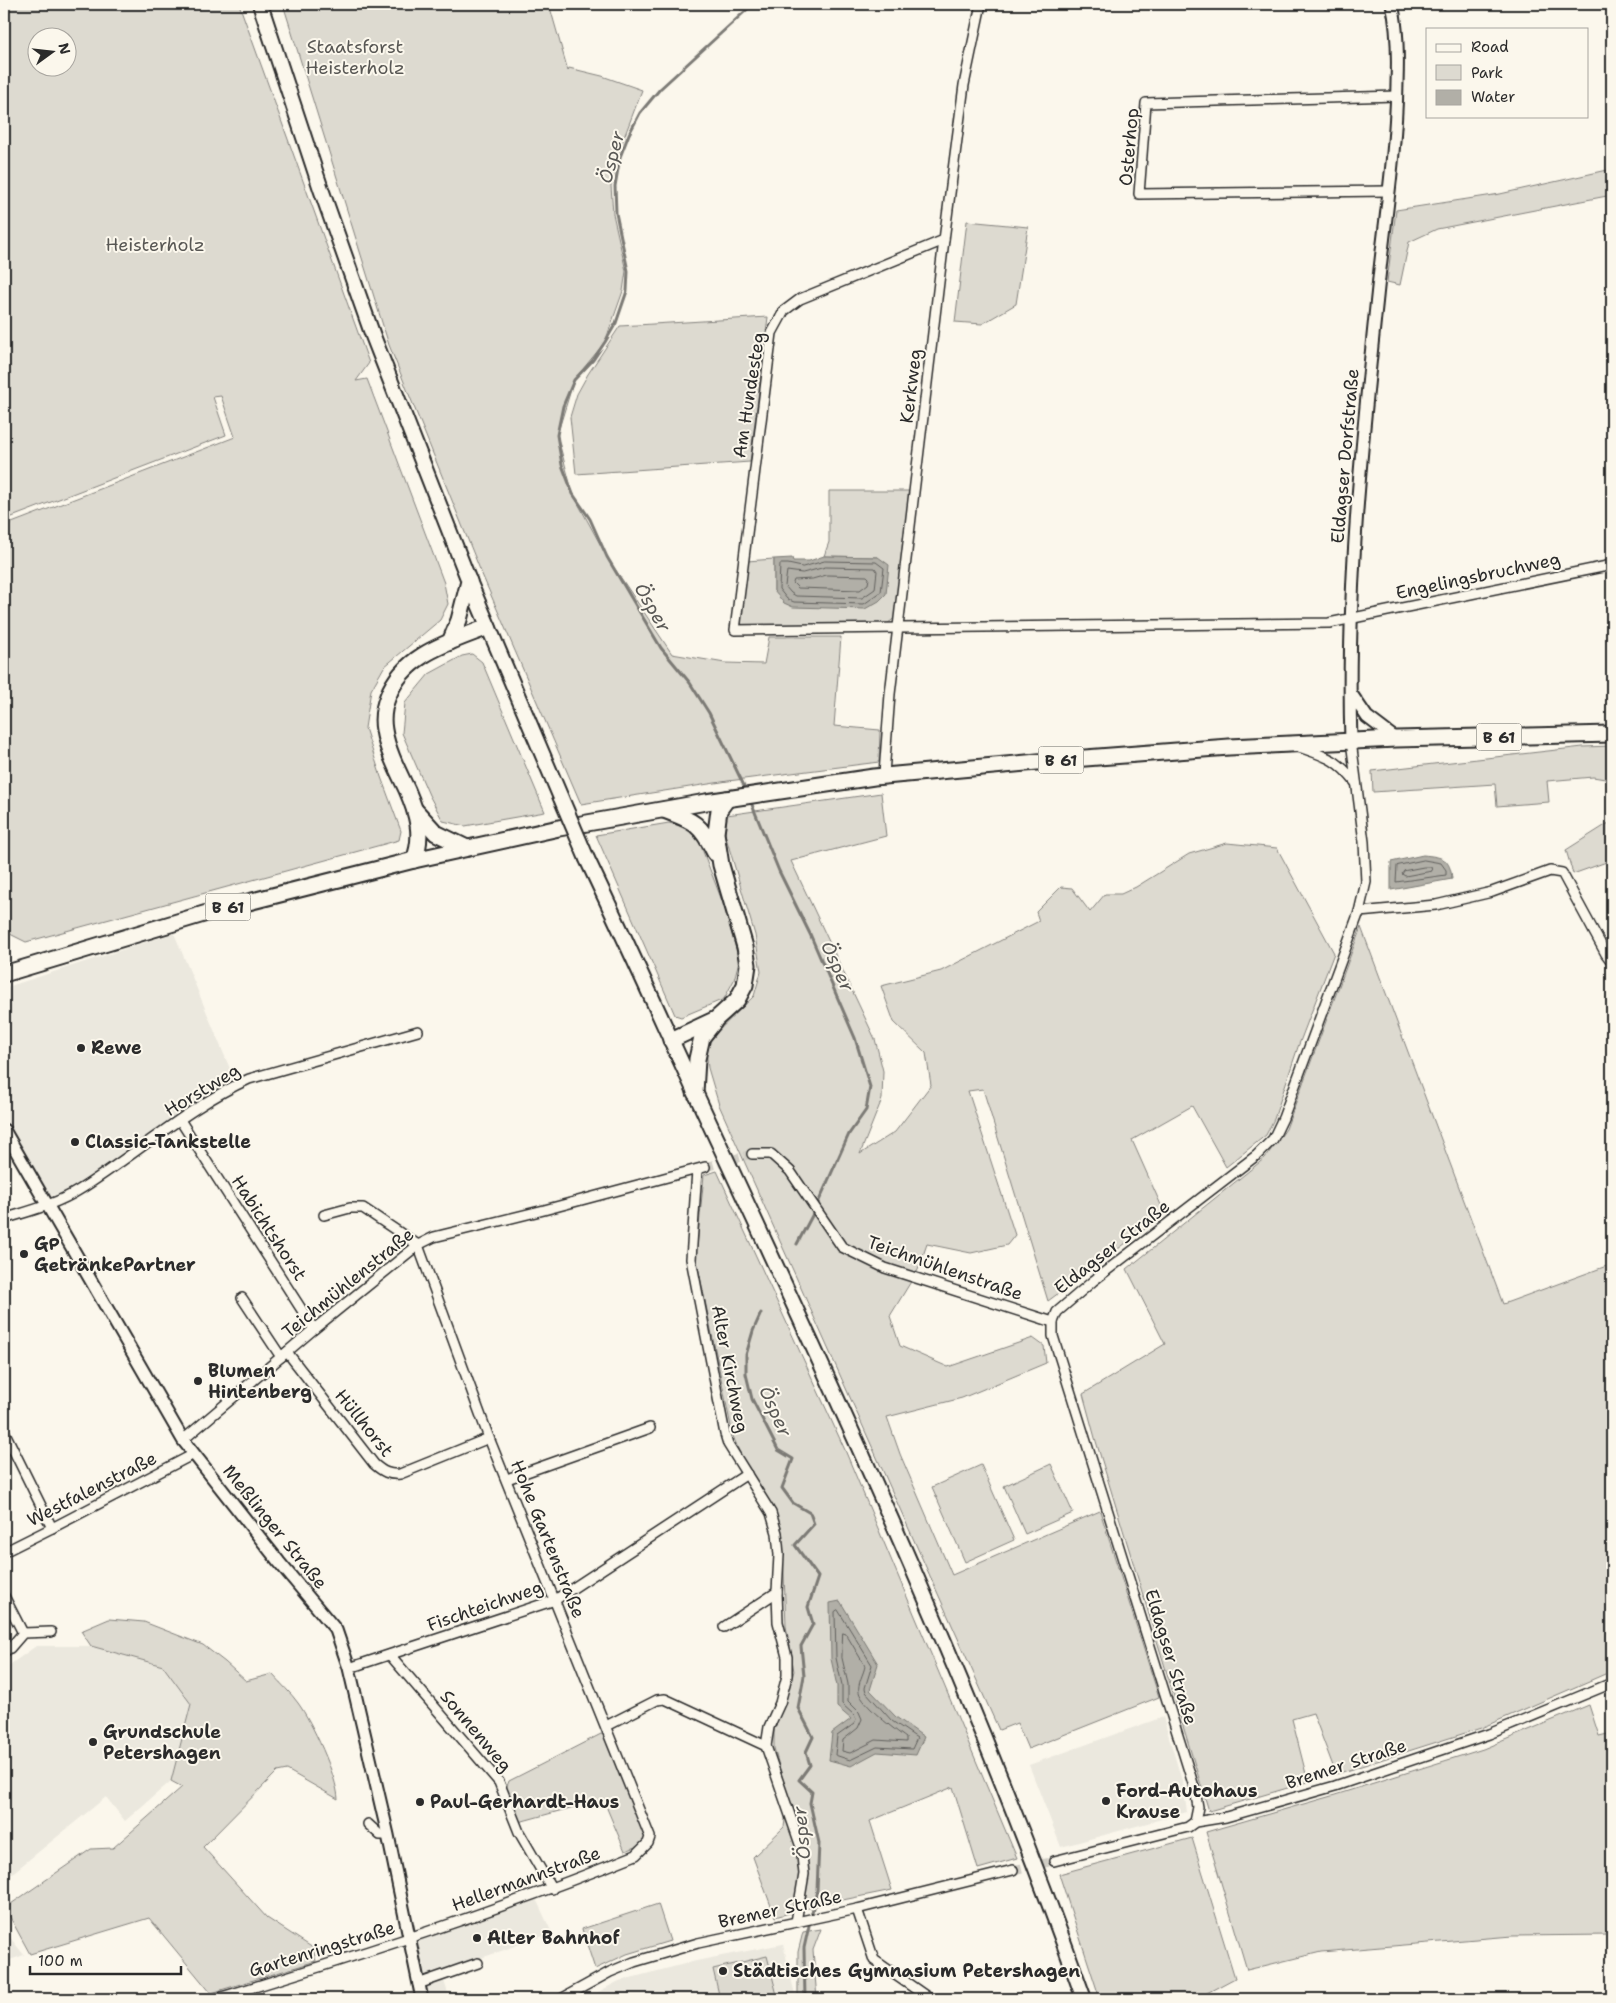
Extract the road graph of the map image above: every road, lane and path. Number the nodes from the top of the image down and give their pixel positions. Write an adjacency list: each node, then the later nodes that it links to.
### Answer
1 (260, 4): 8 (main road)
2 (981, 4): 6 (street, Kerkweg)
3 (1392, 4): 4 (street, Eldagser Dorfstraße)
4 (1397, 96): 5 (street, Eldagser Dorfstraße); 5 (street, Osterhop)
5 (1389, 191): 9 (street, Eldagser Dorfstraße)
6 (944, 240): 11 (street, Kerkweg); 12 (street, Am Hundesteg)
7 (1612, 565): 9 (street, Engelingsbruchweg)
8 (469, 581): 10 (main road); 13 (main road)
9 (1351, 619): 11 (street, Engelingsbruchweg); 14 (street, Eldagser Dorfstraße)
10 (488, 627): 13 (main road); 32 (main road, bridge)
11 (899, 629): 12 (street, Engelingsbruchweg); 19 (street, Kerkweg)
12 (735, 630)
13 (450, 642): 23 (main road)
14 (1351, 693): 16 (street); 17 (street, Eldagser Dorfstraße)
15 (1612, 734): 16 (main road, B 61)
16 (1396, 739): 17 (main road, B 61)
17 (1351, 741): 18 (main road, B 61); 20 (street, Eldagser Dorfstraße)
18 (1290, 745): 19 (main road, B 61); 20 (street)
19 (884, 775): 21 (main road, B 61)
20 (1356, 783): 27 (street, Eldagser Dorfstraße)
21 (730, 798): 22 (main road, B 61); 26 (main road)
22 (662, 809): 24 (main road, B 61); 26 (main road)
23 (415, 810): 24 (main road); 25 (main road)
24 (468, 848): 25 (main road, B 61)
25 (414, 860): 29 (main road, B 61)
26 (721, 865): 30 (main road)
27 (1359, 912): 28 (street); 43 (street, Eldagser Straße)
28 (1612, 962)
29 (4, 974)
30 (716, 1019): 32 (main road); 33 (main road)
31 (418, 1031): 34 (street, Horstweg)
32 (671, 1040): 33 (main road)
33 (695, 1093): 83 (main road)
34 (180, 1120): 38 (street, Horstweg); 44 (street, Habichtshorst)
35 (4, 1130): 38 (street, Meßlinger Straße)
36 (752, 1154): 43 (street, Teichmühlenstraße)
37 (701, 1169): 41 (street, Teichmühlenstraße); 51 (street, Alter Kirchweg)
38 (48, 1205): 40 (street, Horstweg); 49 (street, Meßlinger Straße)
39 (324, 1215): 41 (street)
40 (4, 1218)
41 (418, 1245): 44 (street, Teichmühlenstraße); 48 (street, Hohe Gartenstraße)
42 (242, 1298): 45 (street, Hüllhorst)
43 (1053, 1322): 67 (street, Eldagser Straße)
44 (314, 1329): 45 (street, Teichmühlenstraße)
45 (284, 1355): 48 (street, Hüllhorst); 49 (street, Teichmühlenstraße)
46 (650, 1428): 52 (street)
47 (4, 1430): 53 (street)
48 (490, 1438): 52 (street, Hohe Gartenstraße)
49 (183, 1440): 50 (street, Meßlinger Straße)
50 (194, 1454): 53 (street, Westfalenstraße); 63 (street, Meßlinger Straße)
51 (747, 1474): 55 (street, Alter Kirchweg); 57 (street, Fischteichweg)
52 (506, 1479): 57 (street, Hohe Gartenstraße)
53 (52, 1528): 54 (street, Westfalenstraße)
54 (4, 1552)
55 (777, 1592): 58 (street); 66 (street, Alter Kirchweg)
56 (4, 1596): 60 (street)
57 (555, 1600): 62 (street, Fischteichweg); 65 (street, Hohe Gartenstraße)
58 (724, 1628)
59 (51, 1632): 60 (street)
60 (23, 1633): 61 (street)
61 (4, 1652)
62 (390, 1656): 63 (street, Fischteichweg); 73 (street, Sonnenweg)
63 (349, 1668): 69 (street, Meßlinger Straße)
64 (1612, 1683): 67 (street, Bremer Straße)
65 (606, 1726): 66 (street); 70 (street, Hohe Gartenstraße)
66 (766, 1746): 75 (street, Alter Kirchweg)
67 (1195, 1822): 71 (street, Bremer Straße)
68 (368, 1824): 69 (street)
69 (388, 1835): 76 (street, Meßlinger Straße)
70 (648, 1843): 73 (street, Hellermannstraße)
71 (1054, 1861)
72 (1013, 1870): 74 (street, Bremer Straße)
73 (552, 1889): 76 (street, Hellermannstraße)
74 (857, 1909): 75 (street, Bremer Straße); 82 (street)
75 (799, 1922): 81 (street, Bremer Straße)
76 (410, 1938): 78 (street, Meßlinger Straße); 79 (street, Gartenringstraße)
77 (478, 1963): 78 (street)
78 (418, 1984): 80 (street, Meßlinger Straße)
79 (215, 1999)
80 (422, 1999)
81 (561, 1999)
82 (930, 1999)
83 (1084, 1999)

